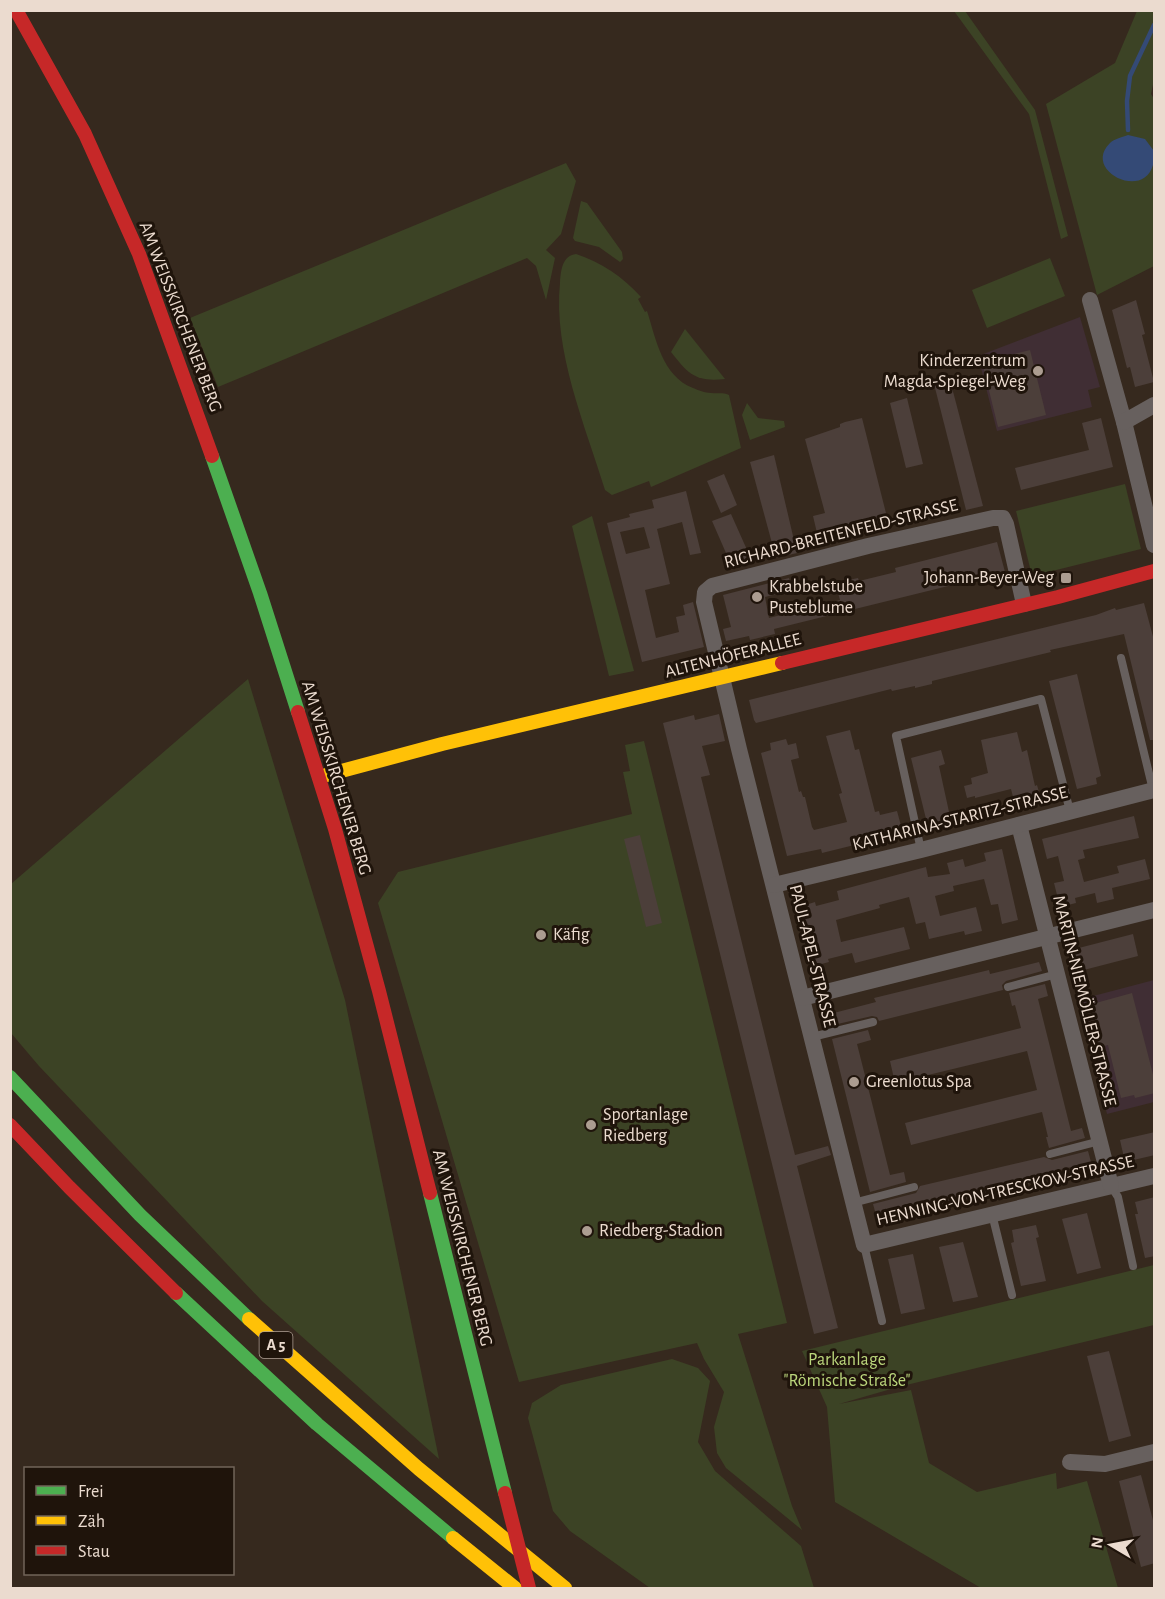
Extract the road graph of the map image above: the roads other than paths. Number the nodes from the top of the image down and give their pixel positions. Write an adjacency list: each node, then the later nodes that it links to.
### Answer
1 (16, 10): 10 (main road, AM WEISSKIRCHENER BERG)
2 (1090, 300): 4 (street)
3 (1155, 405): 4 (street)
4 (1124, 422): 5 (street)
5 (1155, 544)
6 (1155, 571): 7 (main road, ALTENHÖFERALLEE)
7 (1024, 604): 9 (main road, ALTENHÖFERALLEE); 9 (street, RICHARD-BREITENFELD-STRASSE)
8 (1121, 658): 11 (lane)
9 (723, 677): 10 (main road, ALTENHÖFERALLEE); 15 (street, PAUL-APEL-STRASSE)
10 (319, 777): 39 (main road, AM WEISSKIRCHENER BERG, bridge)
11 (1154, 790): 12 (street, KATHARINA-STARITZ-STRASSE)
12 (1070, 811): 13 (street, KATHARINA-STARITZ-STRASSE); 14 (lane)
13 (1019, 825): 14 (street, KATHARINA-STARITZ-STRASSE); 17 (street, MARTIN-NIEMÖLLER-STRASSE)
14 (921, 850): 15 (street, KATHARINA-STARITZ-STRASSE)
15 (774, 885): 20 (street, PAUL-APEL-STRASSE)
16 (1155, 910): 17 (street)
17 (1048, 937): 18 (street, MARTIN-NIEMÖLLER-STRASSE); 20 (street)
18 (1057, 974): 19 (lane); 25 (street, MARTIN-NIEMÖLLER-STRASSE)
19 (1008, 987)
20 (802, 998): 22 (street, PAUL-APEL-STRASSE)
21 (873, 1022): 22 (lane)
22 (812, 1037): 30 (street, PAUL-APEL-STRASSE)
23 (10, 1077): 40 (main road, A 5)
24 (10, 1125): 38 (main road, A 5)
25 (1100, 1141): 26 (lane); 28 (street, MARTIN-NIEMÖLLER-STRASSE)
26 (1050, 1154)
27 (1155, 1176): 28 (street, HENNING-VON-TRESCKOW-STRASSE)
28 (1111, 1186): 31 (street, HENNING-VON-TRESCKOW-STRASSE); 33 (lane)
29 (914, 1187): 30 (lane)
30 (853, 1203): 32 (street, PAUL-APEL-STRASSE)
31 (992, 1214): 32 (street, HENNING-VON-TRESCKOW-STRASSE); 34 (lane)
32 (864, 1245): 35 (lane)
33 (1133, 1266)
34 (1012, 1295)
35 (882, 1321)
36 (1155, 1452): 37 (street)
37 (1070, 1462)
38 (515, 1588)
39 (529, 1588)
40 (565, 1588)

